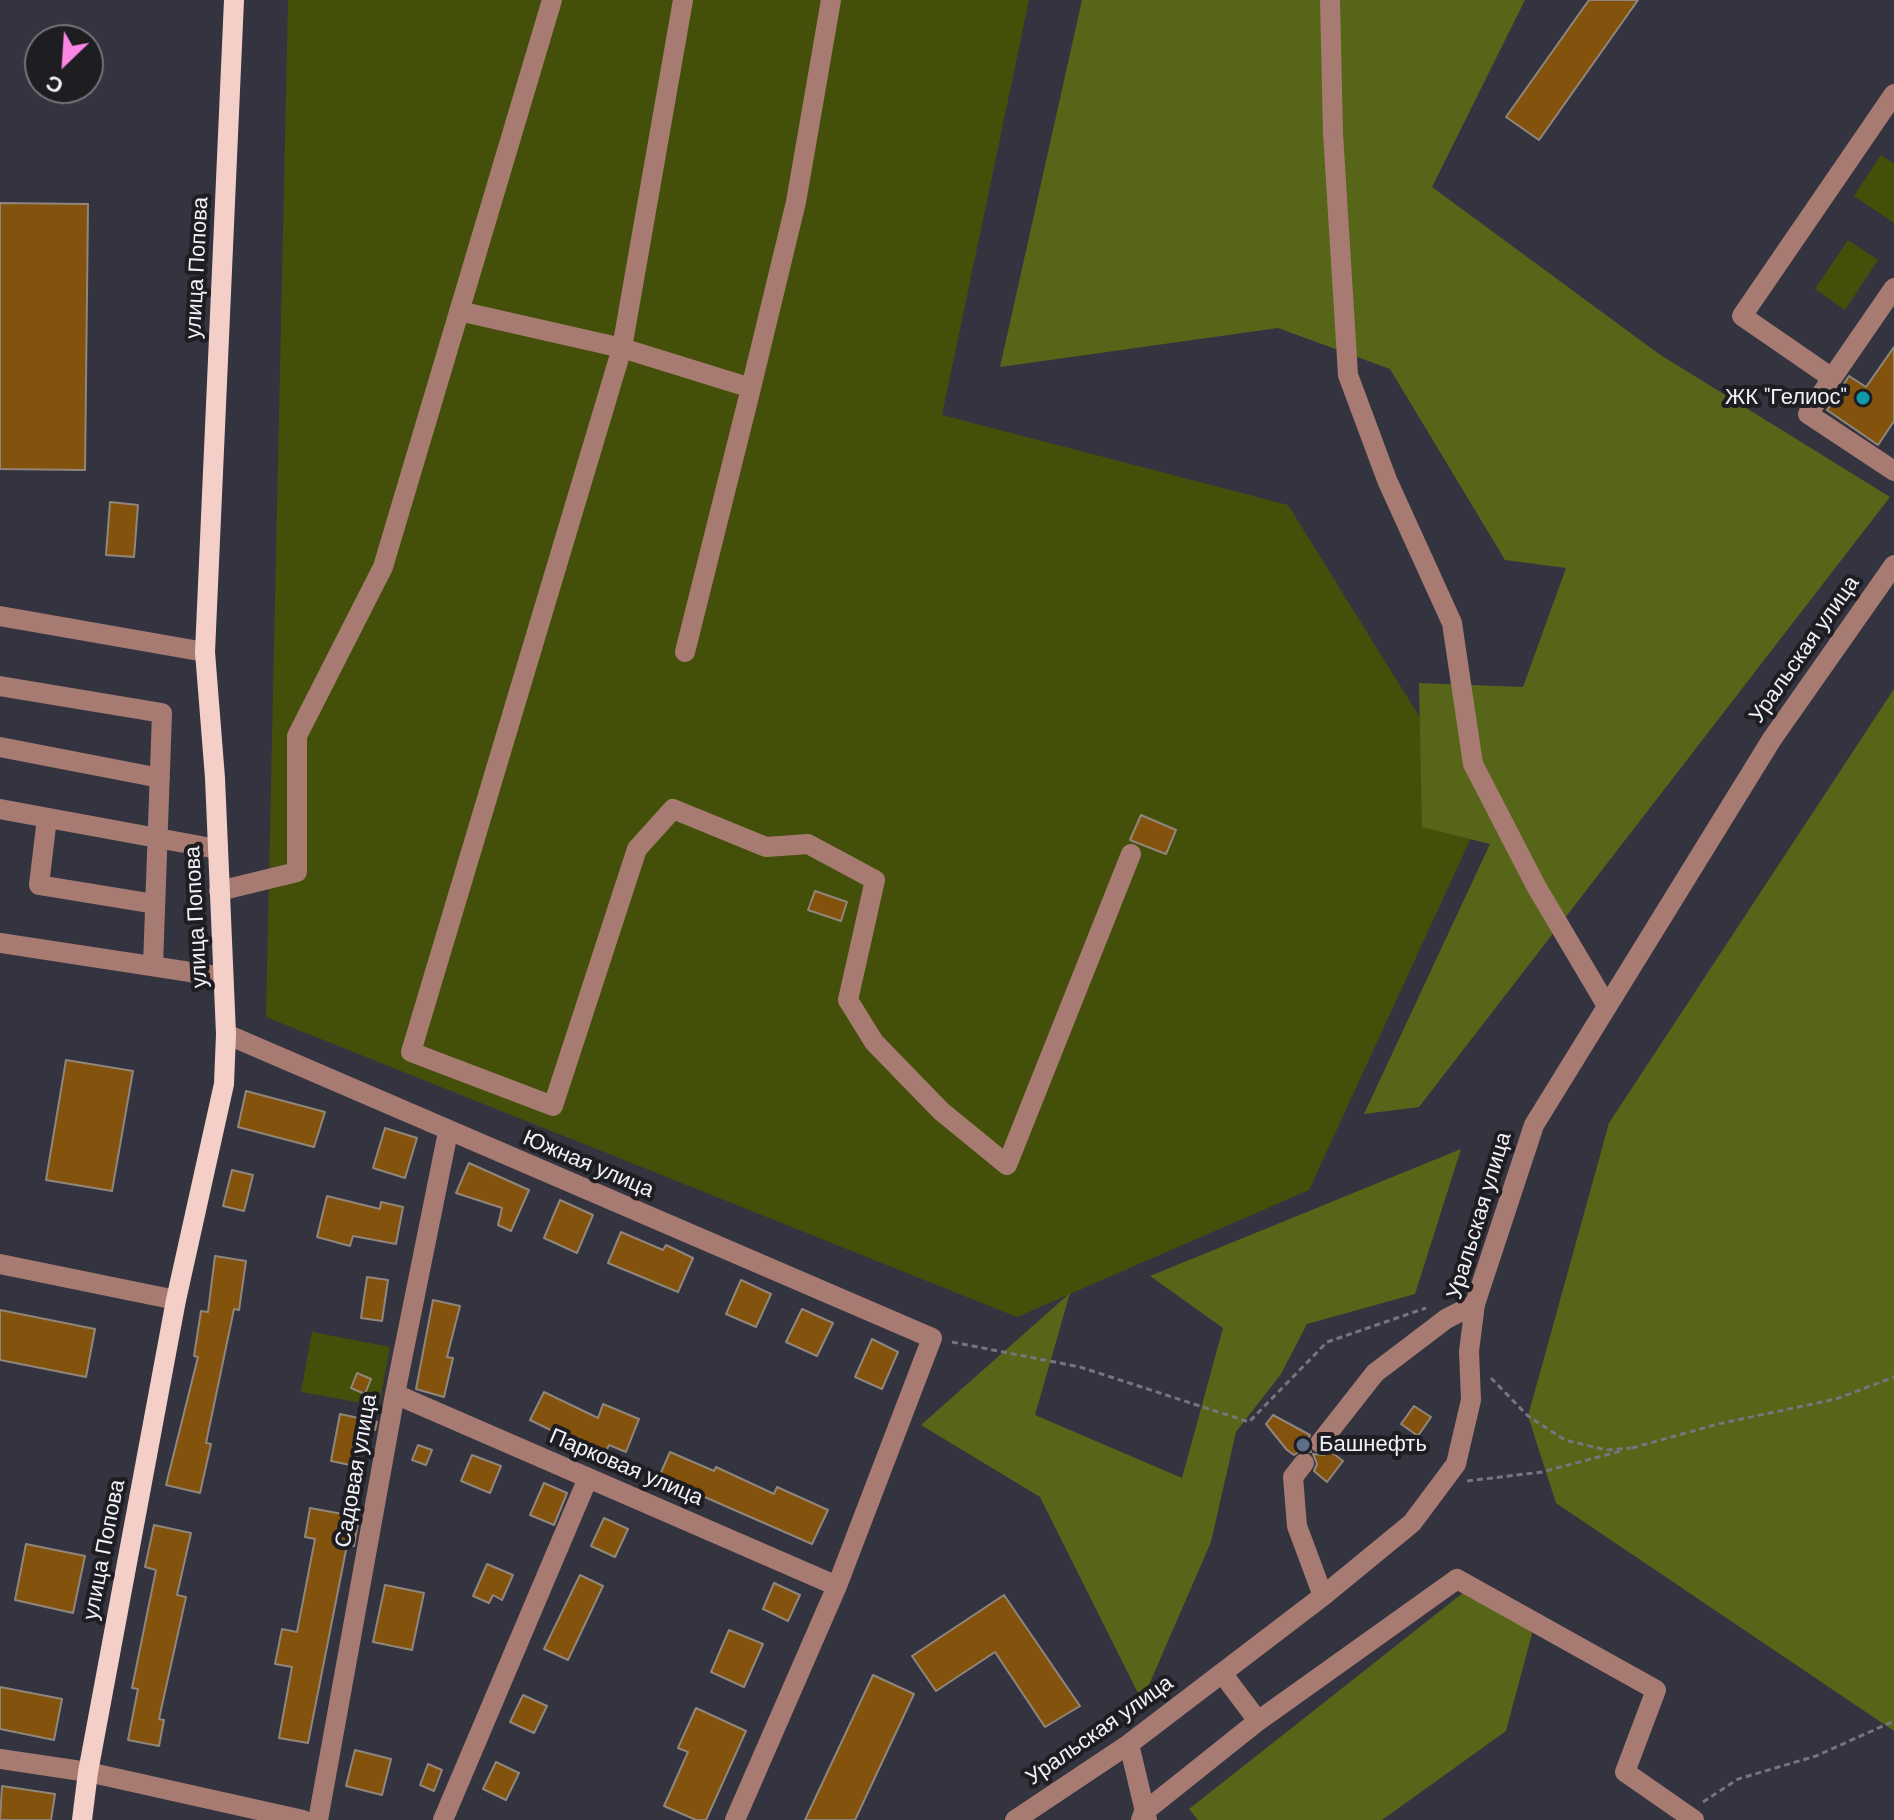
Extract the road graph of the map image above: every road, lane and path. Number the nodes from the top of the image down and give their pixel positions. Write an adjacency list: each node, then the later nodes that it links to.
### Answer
1 (234, 0): 15 (main road, улица Попова)
2 (552, 0): 8 (street)
3 (683, 0): 9 (street)
4 (831, 0): 11 (street)
5 (1330, 0): 30 (street)
6 (1894, 94): 10 (street)
7 (1894, 288): 10 (street)
8 (459, 311): 9 (street); 25 (street)
9 (622, 348): 11 (street); 24 (street)
10 (1832, 378): 12 (street)
11 (751, 388): 16 (street)
12 (1894, 471)
13 (1894, 565): 30 (street, Уральская улица)
14 (0, 616): 15 (street)
15 (205, 652): 23 (main road, улица Попова)
16 (685, 652)
17 (0, 686): 19 (street)
18 (0, 747): 19 (street)
19 (160, 778): 22 (street)
20 (0, 809): 21 (street)
21 (47, 818): 22 (street); 26 (street)
22 (157, 838): 23 (street); 26 (street)
23 (217, 849): 25 (main road, улица Попова)
24 (1131, 854)
25 (219, 891): 29 (main road, улица Попова)
26 (155, 904): 28 (street)
27 (0, 943): 28 (street)
28 (153, 966): 29 (street)
29 (223, 977): 31 (main road, улица Попова)
30 (1607, 1006): 35 (street, Уральская улица)
31 (226, 1034): 32 (street, Южная улица); 34 (main road, улица Попова)
32 (448, 1132): 37 (street, Южная улица); 40 (street, Садовая улица)
33 (0, 1264): 34 (street)
34 (176, 1300): 53 (main road, улица Попова)
35 (1475, 1304): 36 (street); 38 (street, Уральская улица)
36 (1446, 1319): 37 (path); 41 (street)
37 (932, 1338): 46 (street)
38 (1469, 1351): 42 (path); 45 (street, Уральская улица)
39 (1894, 1377): 42 (path)
40 (395, 1394): 44 (street, Парковая улица); 59 (street, Садовая улица)
41 (1320, 1443)
42 (1631, 1448): 45 (path)
43 (1304, 1463): 47 (street)
44 (588, 1478): 46 (street, Парковая улица); 60 (street)
45 (1441, 1484): 47 (street, Уральская улица)
46 (837, 1586): 61 (street)
47 (1323, 1596): 48 (street, Уральская улица)
48 (1222, 1673): 49 (street); 51 (street, Уральская улица)
49 (1258, 1721): 54 (street); 55 (street)
50 (1894, 1721): 55 (path)
51 (1129, 1744): 54 (street); 56 (street, Уральская улица)
52 (0, 1759): 53 (street)
53 (88, 1772): 57 (main road, улица Попова); 58 (street)
54 (1144, 1817)
55 (1690, 1817)
56 (1021, 1818)
57 (82, 1820)
58 (303, 1820)
59 (318, 1820)
60 (443, 1820)
61 (735, 1820)

